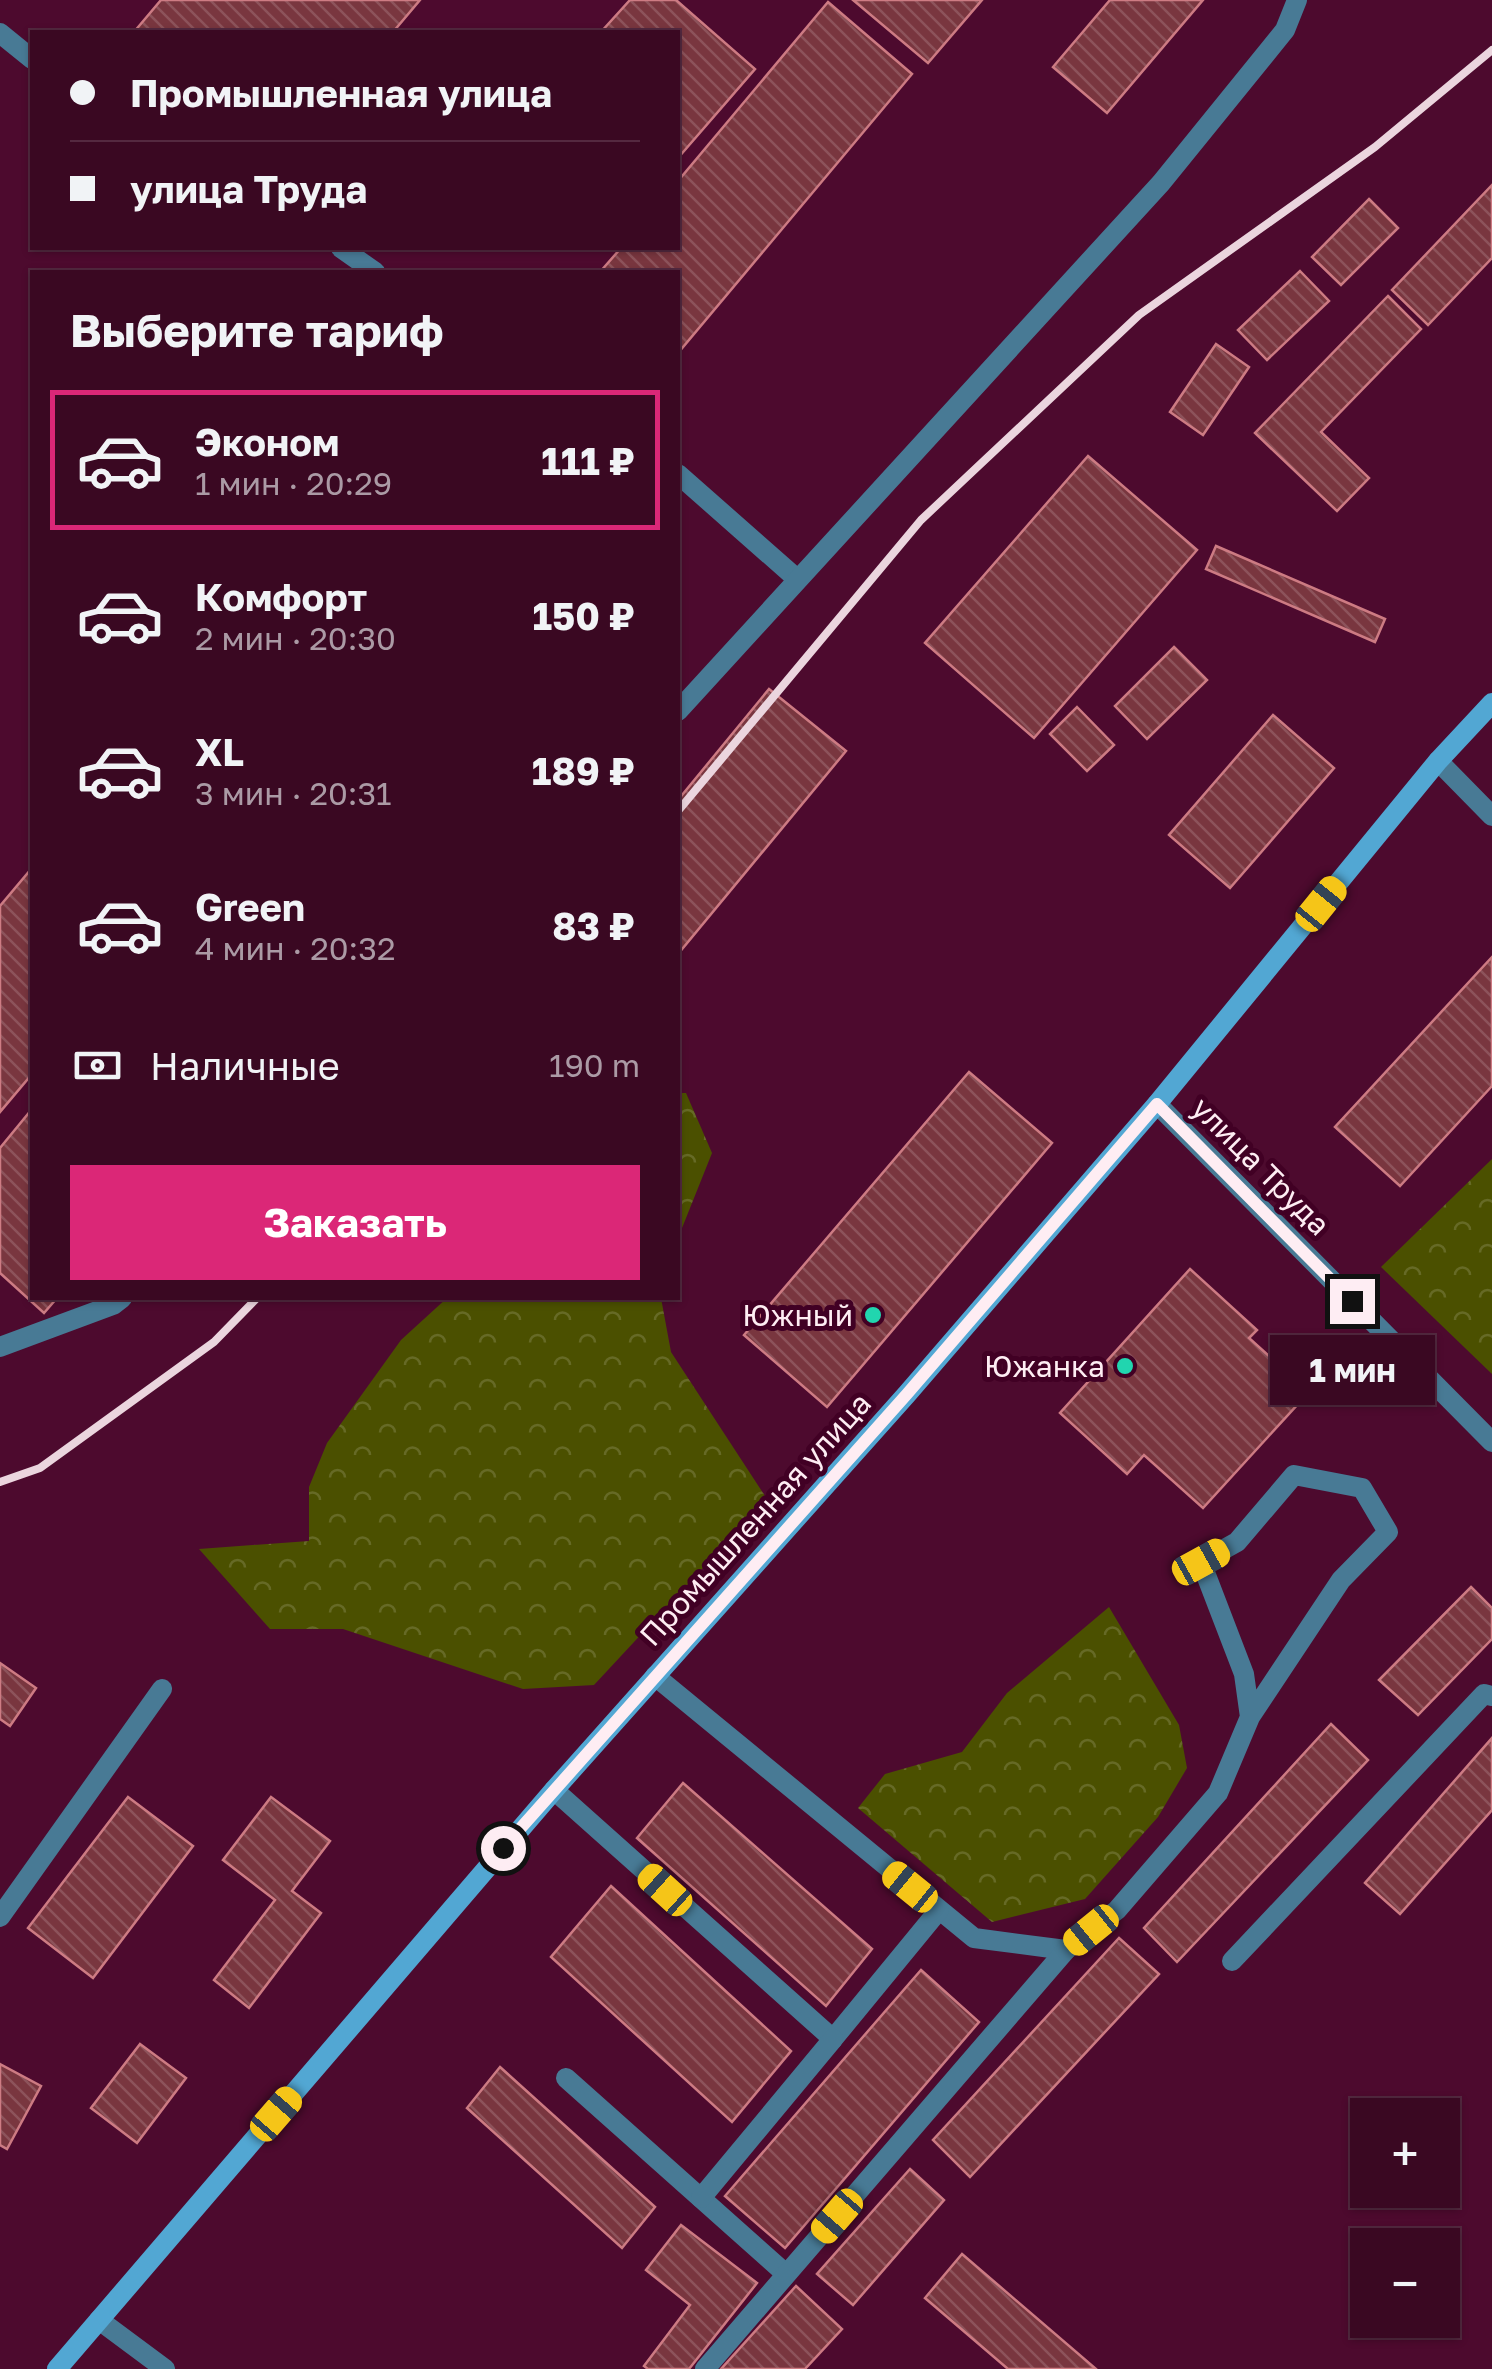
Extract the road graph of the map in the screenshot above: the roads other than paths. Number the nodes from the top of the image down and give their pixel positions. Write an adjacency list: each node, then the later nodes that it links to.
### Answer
1 (1297, 0): 7 (street)
2 (0, 33): 3 (street)
3 (30, 58)
4 (345, 250): 5 (street)
5 (372, 270)
6 (680, 476): 7 (street)
7 (796, 578): 9 (street)
8 (1492, 703): 10 (main road, Промышленная улица)
9 (680, 709)
10 (1438, 761): 11 (street); 12 (main road, Промышленная улица)
11 (1492, 816)
12 (1157, 1104): 15 (street, улица Труда); 16 (main road, Промышленная улица)
13 (119, 1300): 14 (street)
14 (0, 1347)
15 (1492, 1442)
16 (655, 1676): 20 (main road, Промышленная улица); 21 (street)
17 (162, 1689): 22 (street)
18 (1492, 1696): 24 (street)
19 (1250, 1717): 19 (street); 23 (street)
20 (554, 1790): 25 (street); 29 (main road, Промышленная улица)
21 (938, 1910): 23 (street); 25 (street)
22 (0, 1917)
23 (1066, 1950): 28 (street)
24 (1232, 1961)
25 (833, 2039): 27 (street)
26 (566, 2078): 27 (street)
27 (701, 2198): 28 (street)
28 (786, 2274): 32 (street)
29 (99, 2320): 30 (main road, Промышленная улица); 31 (street)
30 (57, 2369)
31 (165, 2369)
32 (706, 2369)

